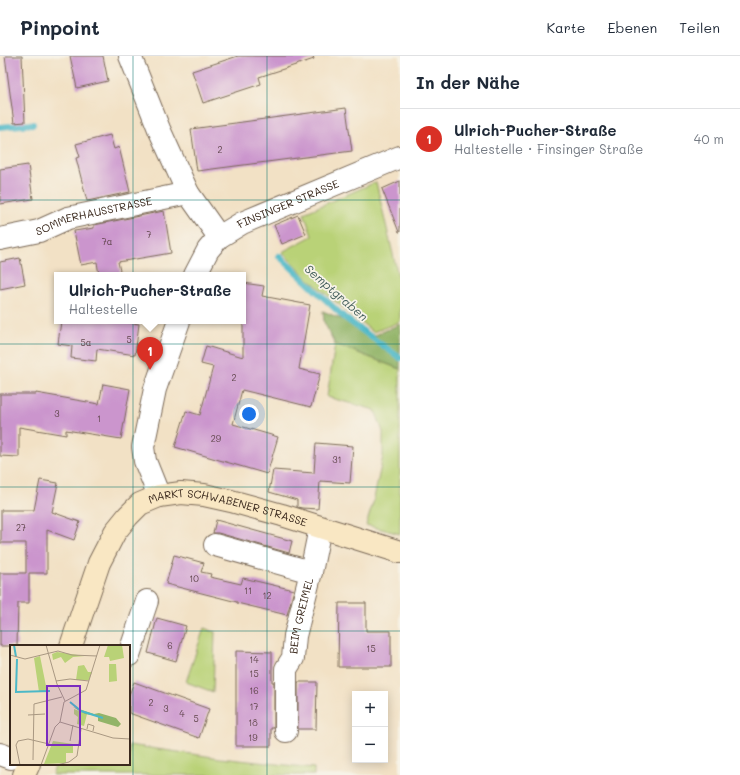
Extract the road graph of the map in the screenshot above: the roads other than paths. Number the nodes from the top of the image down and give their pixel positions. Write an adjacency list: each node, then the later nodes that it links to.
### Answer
1 (130, 56): 3 (street)
2 (400, 156): 4 (street, FINSINGER STRASSE)
3 (188, 193): 4 (street); 5 (street, SOMMERHAUSSTRASSE)
4 (219, 236): 6 (street, FINSINGER STRASSE)
5 (0, 239)
6 (197, 272)
7 (178, 324): 8 (street)
8 (159, 496): 9 (main road, MARKT SCHWABENER STRASSE); 14 (main road, MARKT SCHWABENER STRASSE)
9 (320, 528): 11 (main road, MARKT SCHWABENER STRASSE); 12 (street, BEIM GREIMEL)
10 (215, 546): 12 (street, BEIM GREIMEL)
11 (400, 552)
12 (311, 572): 16 (street, BEIM GREIMEL)
13 (147, 600): 15 (street)
14 (71, 645)
15 (130, 652)
16 (286, 731)
17 (0, 754): 18 (street)
18 (10, 759)

